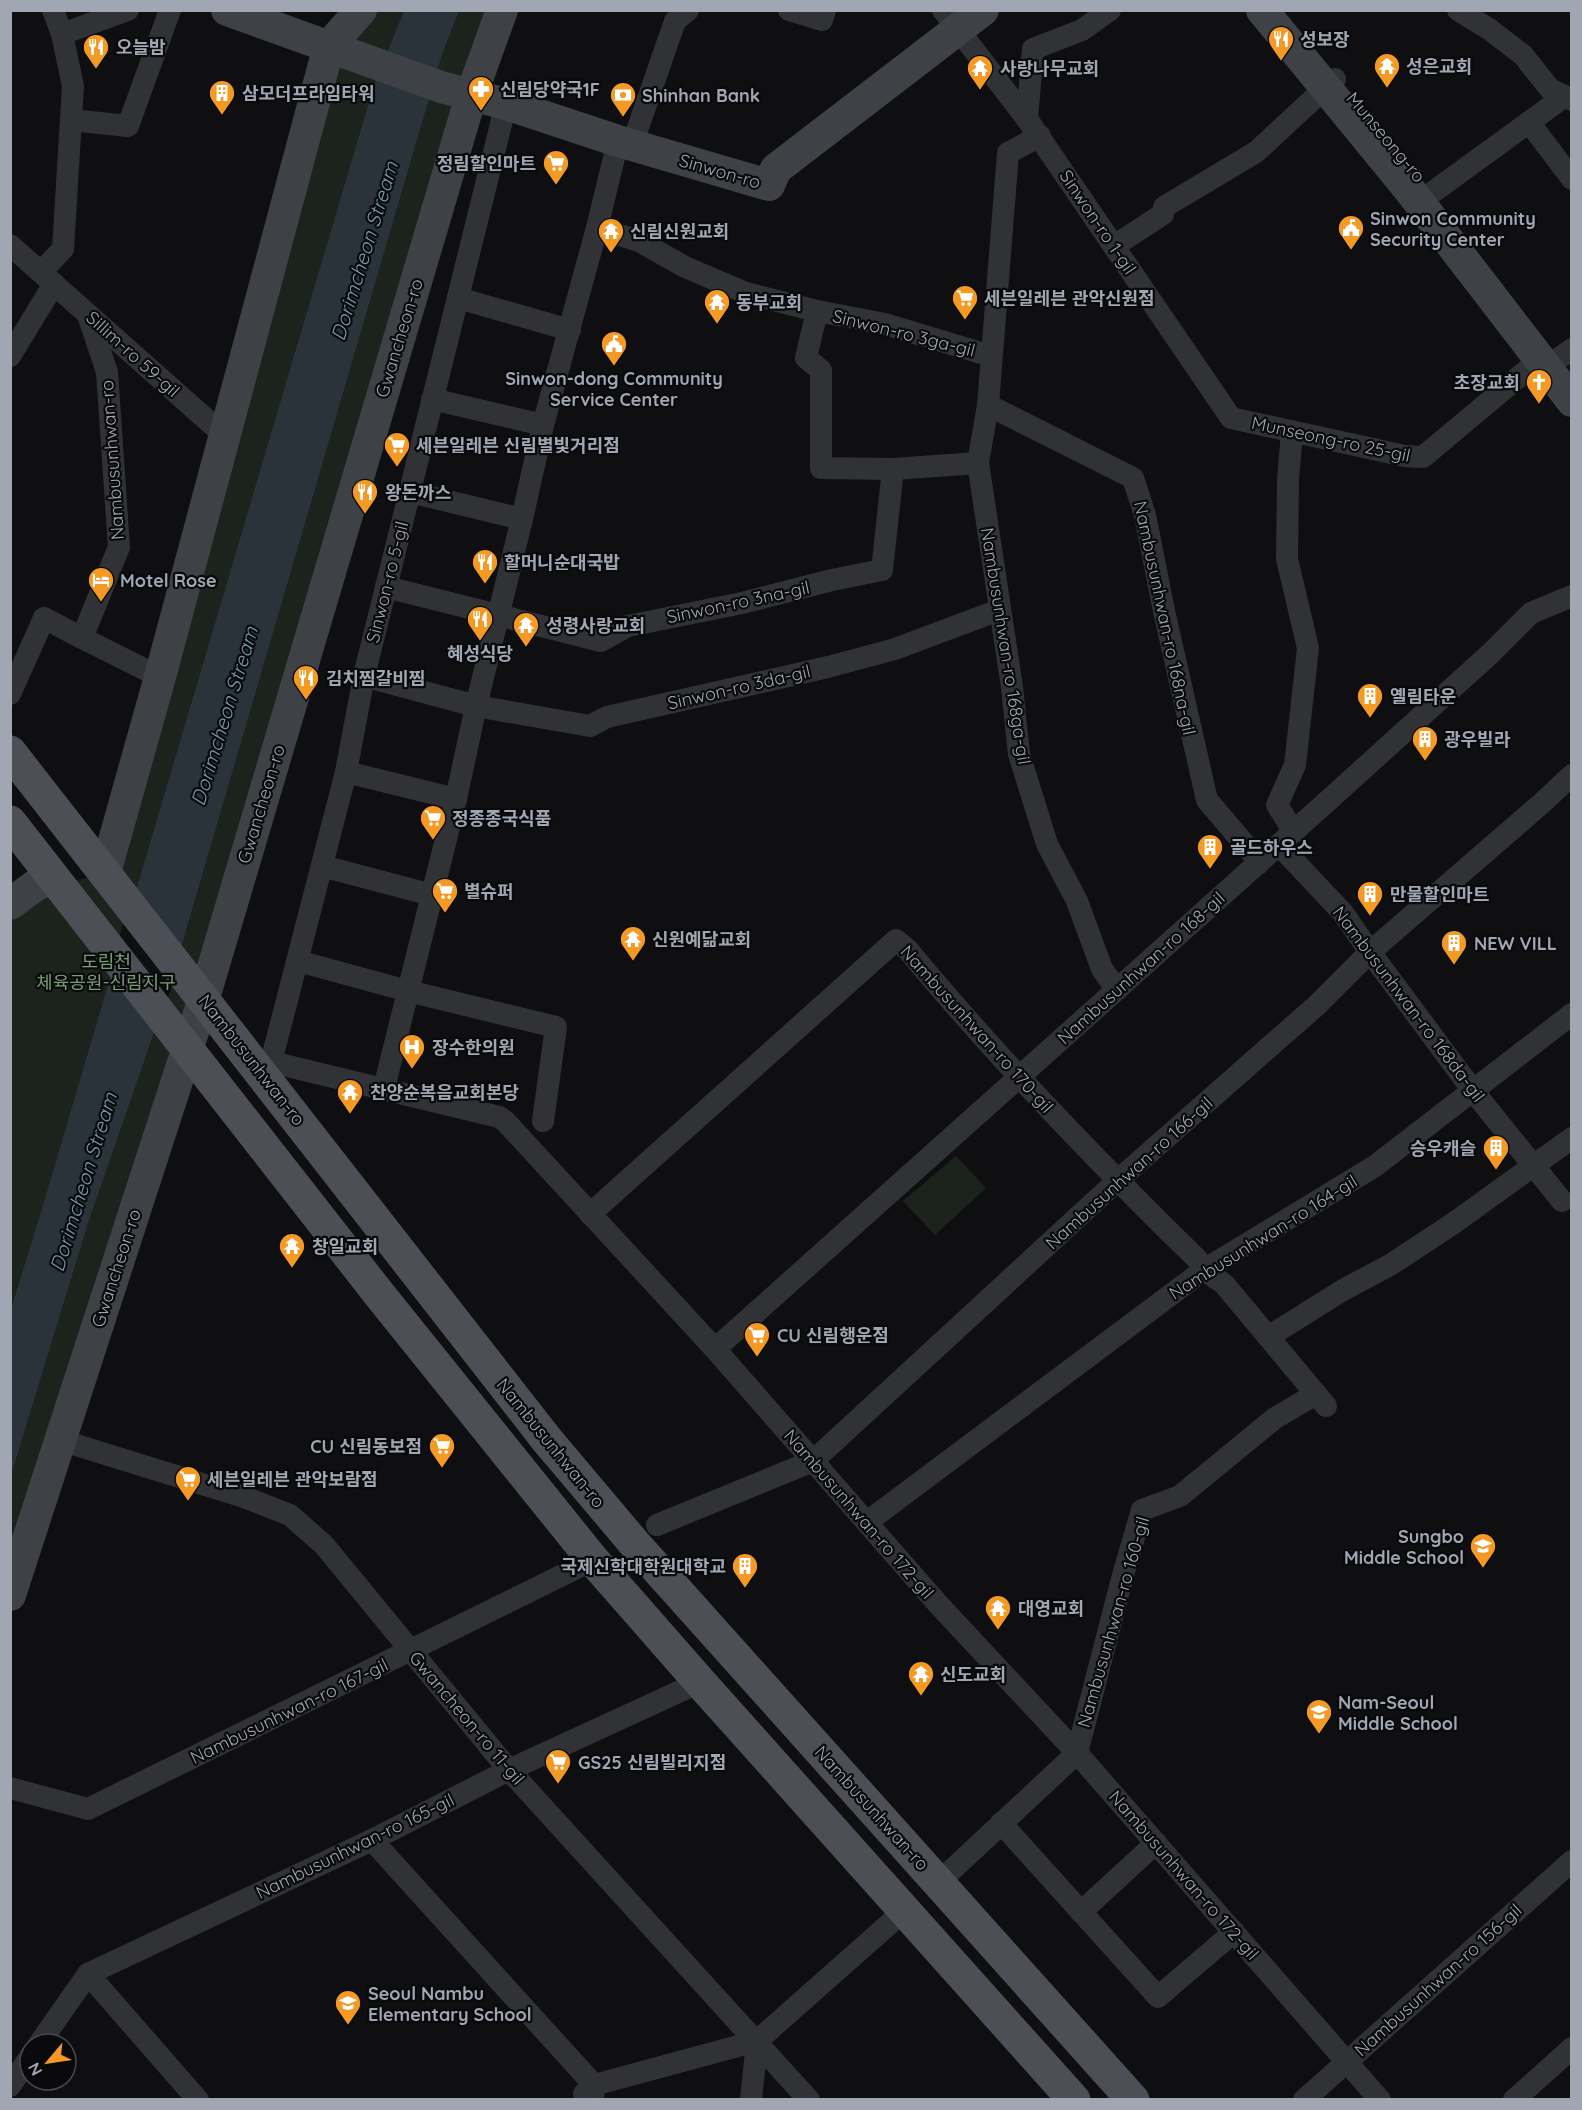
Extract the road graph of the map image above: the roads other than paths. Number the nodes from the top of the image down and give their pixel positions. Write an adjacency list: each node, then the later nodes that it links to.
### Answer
1 (53, 10): 16 (street)
2 (128, 10): 16 (street)
3 (170, 10): 22 (street)
4 (226, 10): 17 (main road)
5 (361, 10): 17 (main road)
6 (502, 10): 19 (main road, Gwancheon-ro)
7 (688, 10): 25 (street)
8 (789, 10): 9 (street)
9 (825, 10)
10 (983, 10): 15 (main road, Sinwon-ro)
11 (1110, 10): 24 (street)
12 (1262, 10): 18 (main road)
13 (1284, 10): 18 (main road, Munseong-ro)
14 (1458, 10): 20 (street)
15 (951, 20): 24 (street, Sinwon-ro 1-gil); 25 (main road, Sinwon-ro)
16 (62, 34): 22 (street)
17 (338, 50): 19 (main road, Sinwon-ro); 45 (main road)
18 (1331, 83): 27 (main road, Munseong-ro); 30 (street); 38 (main road)
19 (471, 96): 21 (main road, Sinwon-ro); 77 (main road, Gwancheon-ro)
20 (1568, 98): 23 (street, Munseong-ro)
21 (507, 104): 25 (main road, Sinwon-ro); 32 (street, Sinwon-ro 5-gil)
22 (71, 120): 31 (street)
23 (1529, 122): 26 (street); 27 (street, Munseong-ro)
24 (1033, 128): 30 (street, Sinwon-ro 1-gil); 37 (street, Nambusunhwan-ro 168ga-gil)
25 (625, 143): 28 (street)
26 (1572, 179)
27 (1433, 192): 38 (main road)
28 (597, 228): 33 (street, Sinwon-ro 3ga-gil); 35 (street)
29 (10, 245): 31 (street, Sillim-ro 59-gil)
30 (1114, 246): 42 (street, Sinwon-ro 1-gil)
31 (47, 278): 34 (street, Sillim-ro 59-gil); 36 (street)
32 (458, 298): 35 (street); 39 (street, Sinwon-ro 5-gil)
33 (817, 311): 37 (street, Sinwon-ro 3ga-gil); 47 (street, Sinwon-ro 3ga-gil)
34 (88, 315): 45 (street, Sillim-ro 59-gil); 54 (street, Nambusunhwan-ro)
35 (570, 330): 43 (street)
36 (10, 356)
37 (991, 356): 41 (street, Nambusunhwan-ro 168ga-gil)
38 (1560, 361): 40 (main road); 44 (street, Munseong-ro 25-gil)
39 (432, 399): 43 (street); 48 (street, Sinwon-ro 5-gil)
40 (1572, 401)
41 (988, 405): 46 (street, Nambusunhwan-ro 168ga-gil); 65 (street, Nambusunhwan-ro 168na-gil)
42 (1231, 418): 44 (street, Munseong-ro 25-gil)
43 (543, 425): 49 (street)
44 (1292, 432): 64 (street, Nambusunhwan-ro 168da-gil)
45 (225, 436): 56 (main road)
46 (978, 463): 47 (street); 52 (street, Nambusunhwan-ro 168ga-gil)
47 (893, 469): 53 (street, Sinwon-ro 3na-gil)
48 (410, 492): 49 (street); 50 (street, Sinwon-ro 5-gil)
49 (522, 519): 53 (street)
50 (386, 587): 53 (street); 55 (street, Sinwon-ro 5-gil)
51 (1572, 596): 64 (street, Nambusunhwan-ro 168-gil)
52 (999, 610): 58 (street, Sinwon-ro 3da-gil); 75 (street, Nambusunhwan-ro 168ga-gil)
53 (498, 614): 58 (street)
54 (82, 638): 56 (street); 57 (street)
55 (364, 676): 58 (street, Sinwon-ro 3da-gil); 60 (street, Sinwon-ro 5-gil)
56 (160, 677): 67 (main road)
57 (10, 694)
58 (476, 706): 62 (street)
59 (10, 752): 67 (main road, Nambusunhwan-ro)
60 (346, 772): 62 (street); 66 (street, Sinwon-ro 5-gil)
61 (1572, 775): 72 (street, Nambusunhwan-ro 166-gil)
62 (456, 799): 69 (street)
63 (10, 822): 68 (main road)
64 (1286, 838): 65 (street, Nambusunhwan-ro 168-gil); 72 (street, Nambusunhwan-ro 168da-gil)
65 (1258, 864): 75 (street, Nambusunhwan-ro 168-gil)
66 (322, 866): 69 (street); 73 (street, Sinwon-ro 5-gil)
67 (105, 873): 71 (main road, Nambusunhwan-ro)
68 (53, 877): 70 (main road); 74 (main road)
69 (432, 895): 76 (street)
70 (10, 904)
71 (159, 941): 74 (main road); 77 (main road, Nambusunhwan-ro)
72 (1370, 952): 83 (street, Nambusunhwan-ro 168da-gil); 88 (street, Nambusunhwan-ro 166-gil)
73 (298, 961): 76 (street); 80 (street, Sinwon-ro 5-gil)
74 (124, 968): 79 (main road)
75 (1117, 990): 81 (street, Nambusunhwan-ro 168-gil)
76 (408, 991): 82 (street); 84 (street)
77 (204, 998): 79 (main road, Gwancheon-ro); 80 (main road, Nambusunhwan-ro)
78 (1572, 1014): 83 (street, Nambusunhwan-ro 164-gil)
79 (187, 1048): 89 (main road); 96 (main road, Gwancheon-ro)
80 (266, 1066): 82 (street, Nambusunhwan-ro 172-gil); 86 (main road, Nambusunhwan-ro)
81 (1019, 1077): 88 (street, Nambusunhwan-ro 170-gil); 91 (street, Nambusunhwan-ro 170-gil); 94 (street, Nambusunhwan-ro 168-gil)
82 (384, 1088): 91 (street, Nambusunhwan-ro 172-gil)
83 (1474, 1092): 87 (street, Nambusunhwan-ro 168da-gil); 92 (street, Nambusunhwan-ro 164-gil)
84 (543, 1121)
85 (1572, 1138): 87 (street)
86 (334, 1166): 89 (main road); 111 (main road, Nambusunhwan-ro)
87 (1533, 1167): 90 (street, Nambusunhwan-ro 168da-gil); 93 (street)
88 (1117, 1181): 92 (street, Nambusunhwan-ro 170-gil); 97 (street, Nambusunhwan-ro 166-gil)
89 (300, 1192): 100 (main road)
90 (1562, 1202)
91 (590, 1214): 94 (street, Nambusunhwan-ro 172-gil)
92 (1204, 1270): 93 (street, Nambusunhwan-ro 170-gil); 98 (street, Nambusunhwan-ro 164-gil)
93 (1268, 1337): 95 (street, Nambusunhwan-ro 170-gil)
94 (714, 1349): 97 (street, Nambusunhwan-ro 172-gil)
95 (1321, 1400): 104 (street, Nambusunhwan-ro 160-gil)
96 (60, 1440): 101 (main road, Gwancheon-ro); 102 (street, Gwancheon-ro 11-gil)
97 (813, 1461): 98 (street, Nambusunhwan-ro 172-gil); 99 (street, Nambusunhwan-ro 166-gil)
98 (867, 1522): 104 (street, Nambusunhwan-ro 172-gil)
99 (657, 1525)
100 (593, 1560): 102 (street, Nambusunhwan-ro 167-gil); 103 (main road)
101 (10, 1595)
102 (411, 1651): 105 (street, Gwancheon-ro 11-gil); 106 (street, Nambusunhwan-ro 167-gil)
103 (700, 1682): 105 (street, Nambusunhwan-ro 165-gil); 112 (main road)
104 (1077, 1753): 107 (street, Nambusunhwan-ro 160-gil); 109 (street, Nambusunhwan-ro 172-gil)
105 (509, 1770): 108 (street, Nambusunhwan-ro 165-gil); 117 (street, Gwancheon-ro 11-gil)
106 (10, 1788)
107 (1001, 1823): 111 (street, Nambusunhwan-ro 160-gil); 113 (street)
108 (372, 1840): 115 (street, Nambusunhwan-ro 165-gil); 120 (street)
109 (1156, 1843): 113 (street); 114 (street, Nambusunhwan-ro 172-gil)
110 (1572, 1861): 119 (street, Nambusunhwan-ro 156-gil)
111 (939, 1882): 125 (main road, Nambusunhwan-ro)
112 (905, 1910): 117 (street); 124 (main road)
113 (1081, 1912): 114 (street)
114 (1234, 1932): 119 (street, Nambusunhwan-ro 172-gil)
115 (88, 1974): 116 (street, Nambusunhwan-ro 165-gil); 121 (street)
116 (47, 2032)
117 (757, 2041): 120 (street); 122 (street); 123 (street, Gwancheon-ro 11-gil)
118 (1572, 2048): 128 (street)
119 (1347, 2062): 126 (street, Nambusunhwan-ro 156-gil); 127 (street, Nambusunhwan-ro 172-gil)
120 (589, 2095)
121 (198, 2100)
122 (751, 2100)
123 (809, 2100)
124 (1074, 2100)
125 (1133, 2100)
126 (1304, 2100)
127 (1380, 2100)
128 (1514, 2100)

